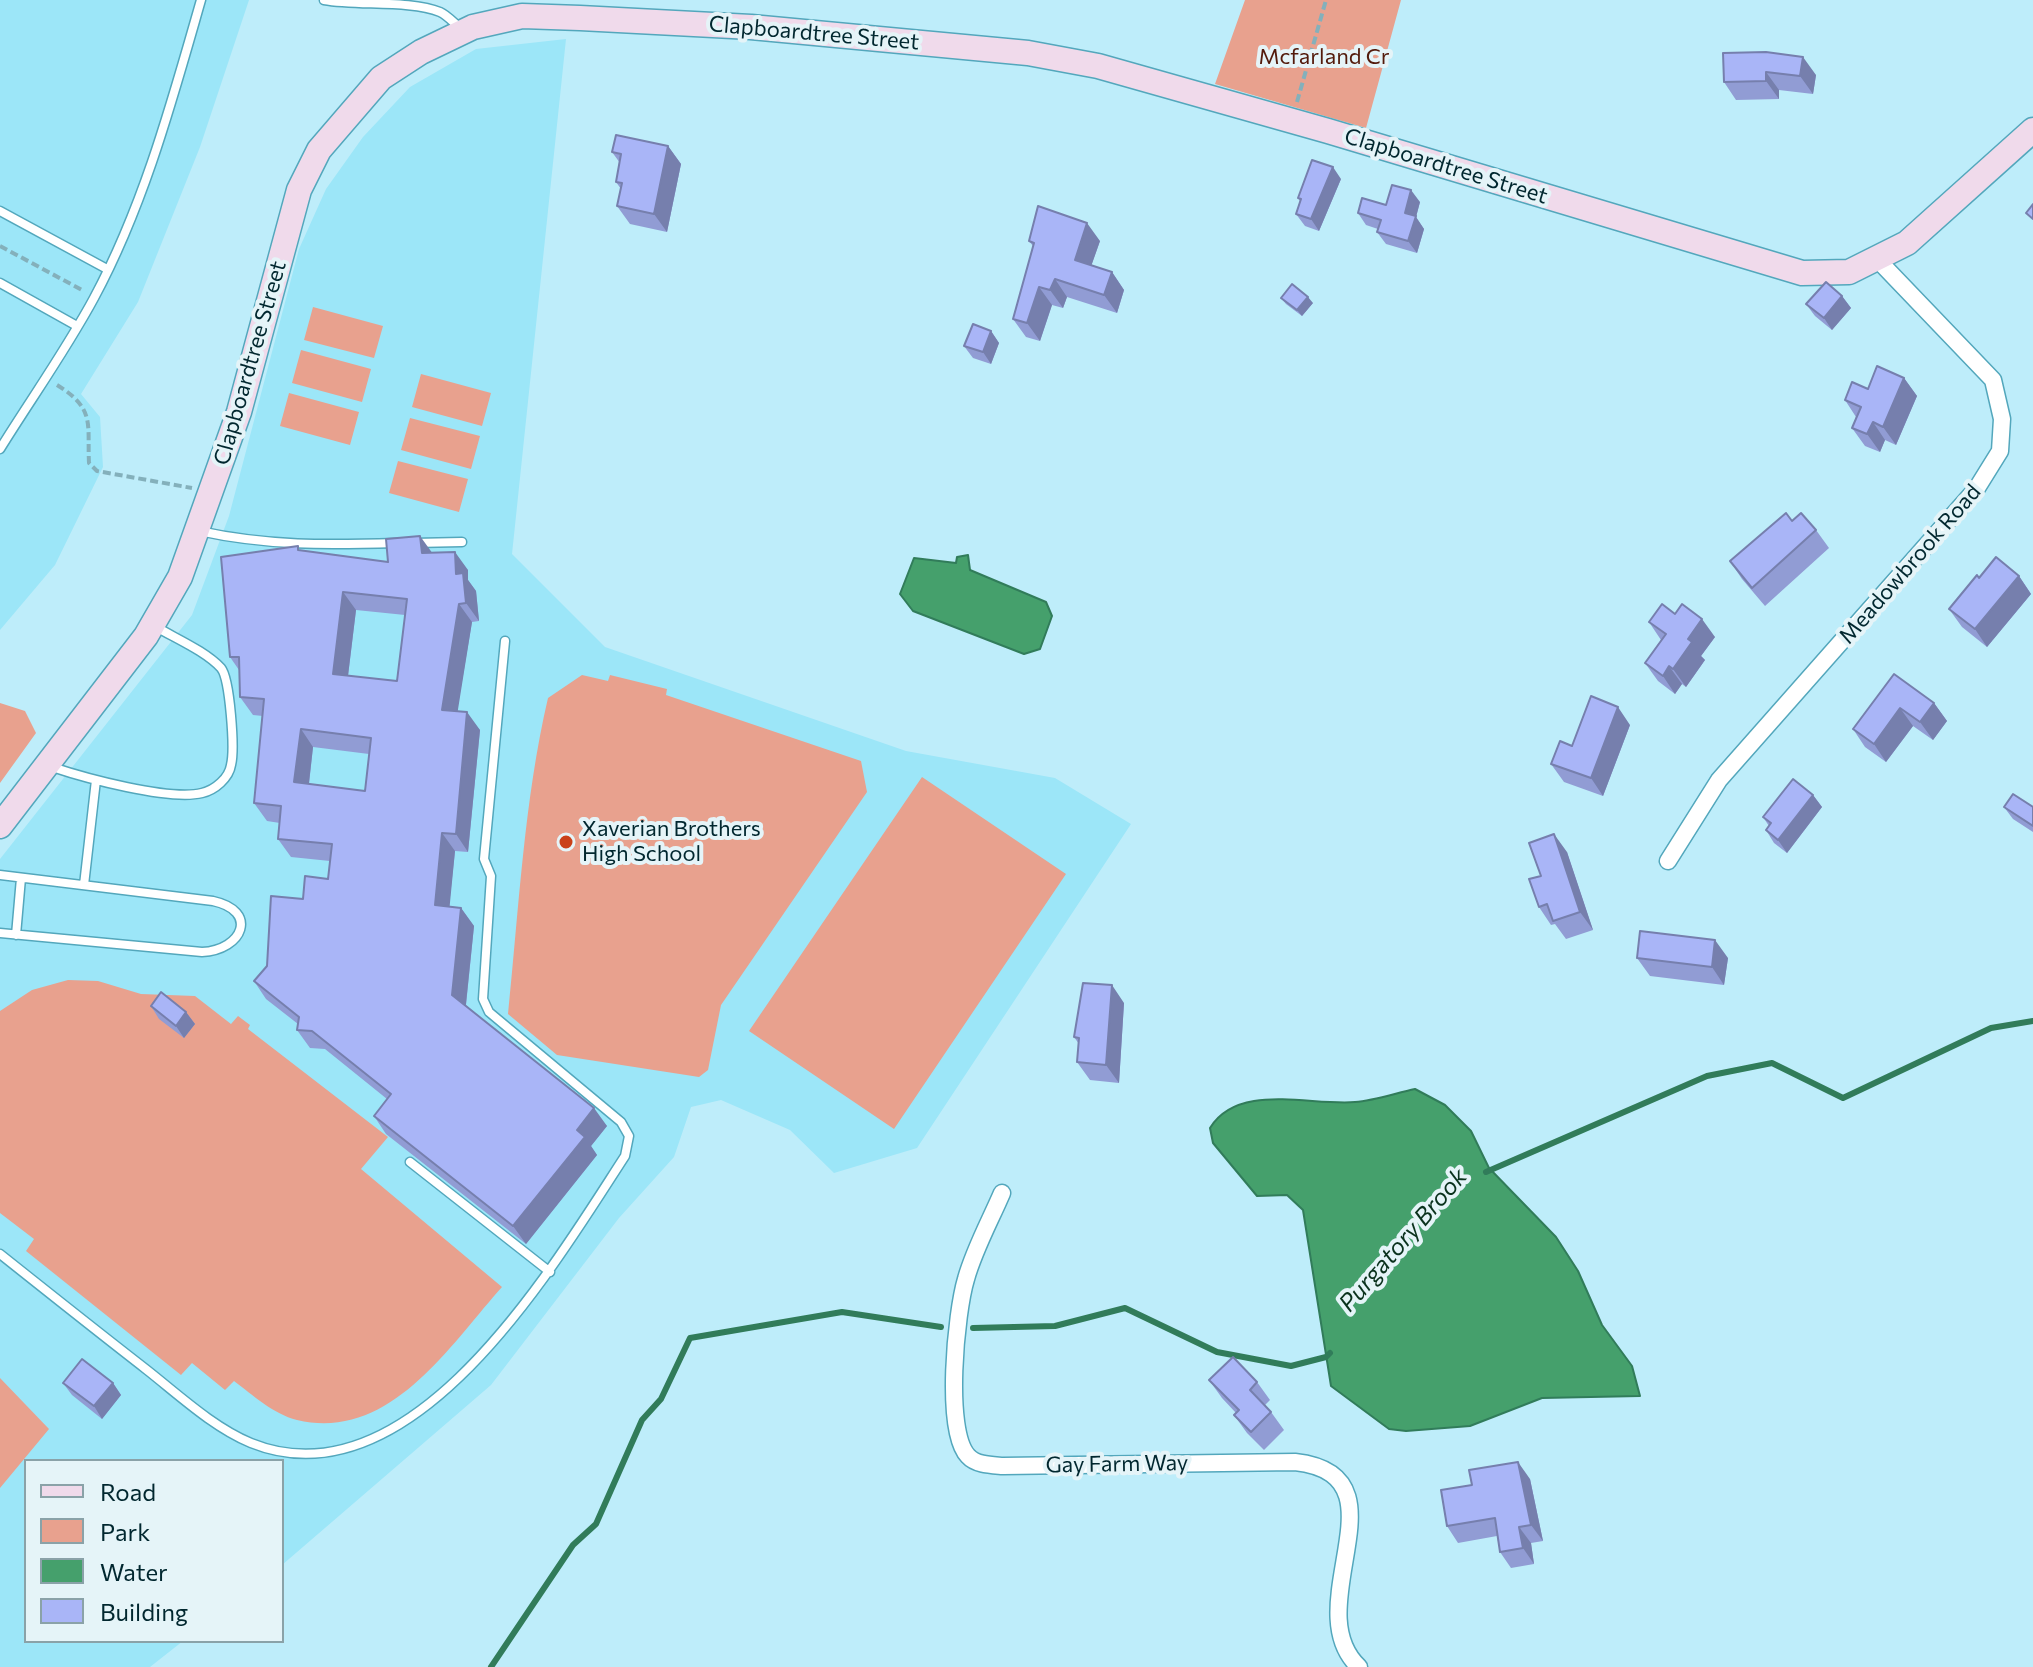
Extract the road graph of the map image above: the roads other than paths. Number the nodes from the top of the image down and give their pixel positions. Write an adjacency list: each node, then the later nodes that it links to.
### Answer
1 (201, 0): 7 (lane)
2 (324, 0): 3 (lane)
3 (464, 31): 6 (main road, Clapboardtree Street); 11 (main road, Clapboardtree Street)
4 (2033, 130): 6 (main road, Clapboardtree Street)
5 (0, 211): 7 (lane)
6 (1877, 259): 18 (street, Meadowbrook Road)
7 (107, 269): 9 (lane)
8 (0, 283): 9 (lane)
9 (77, 326): 10 (lane)
10 (0, 449)
11 (199, 531): 12 (lane); 13 (main road, Clapboardtree Street)
12 (462, 542)
13 (153, 625): 15 (main road, Clapboardtree Street); 16 (lane)
14 (505, 641): 27 (lane)
15 (47, 766): 16 (lane); 17 (main road, Clapboardtree Street)
16 (96, 780): 21 (lane)
17 (0, 826)
18 (1668, 861)
19 (0, 875): 20 (lane)
20 (21, 878): 21 (lane); 23 (lane)
21 (84, 885): 23 (lane)
22 (0, 933): 23 (lane)
23 (16, 935)
24 (410, 1162): 27 (lane)
25 (1002, 1193): 28 (street, Gay Farm Way)
26 (0, 1254): 27 (lane)
27 (550, 1272)
28 (1359, 1667)

